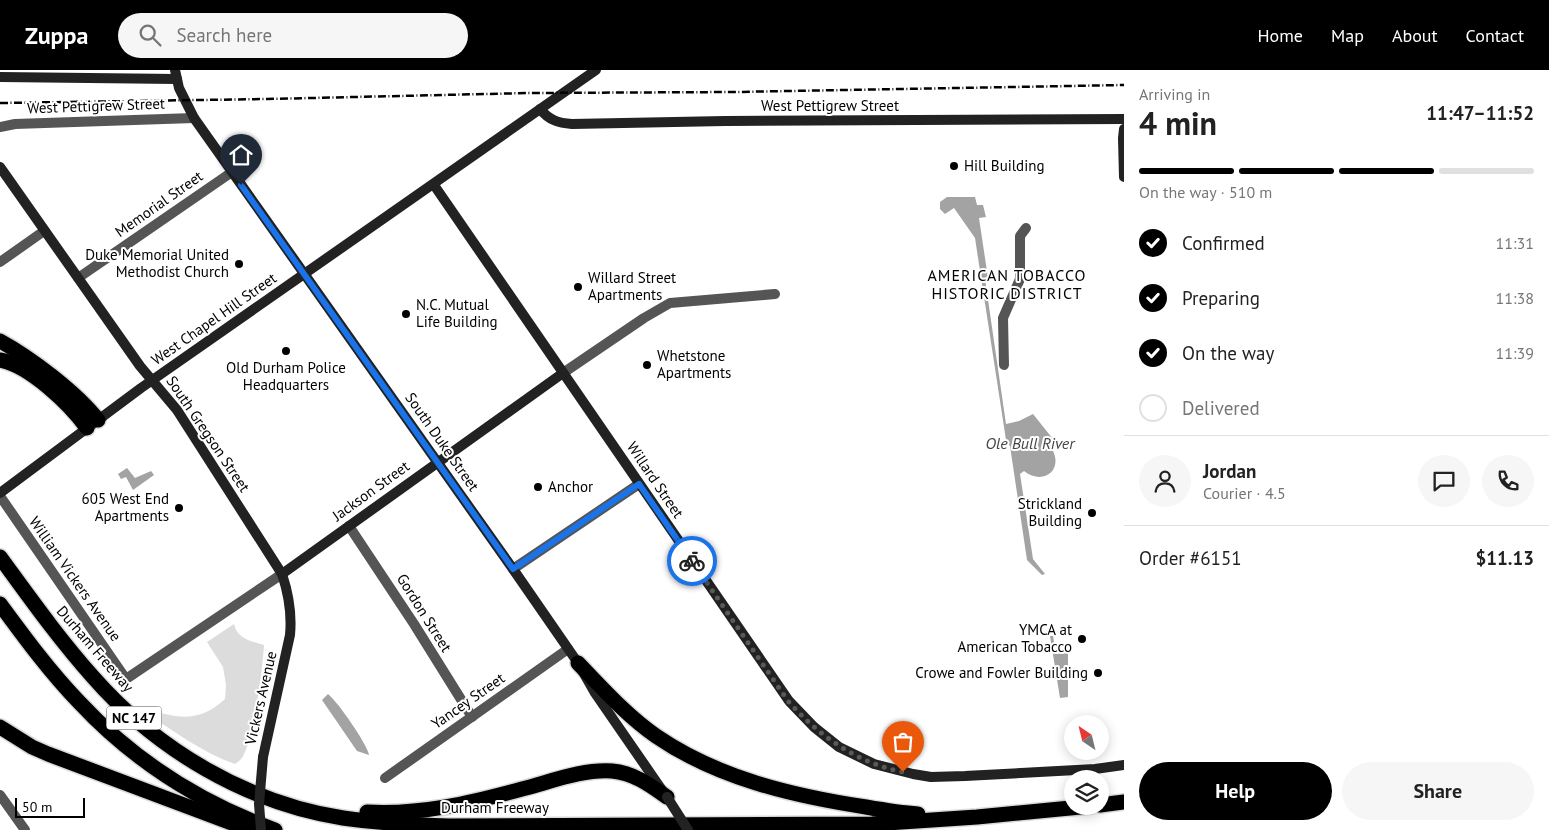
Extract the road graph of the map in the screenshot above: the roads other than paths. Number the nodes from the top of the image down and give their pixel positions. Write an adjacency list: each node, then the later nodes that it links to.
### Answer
1 (596, 70): 4 (main road, West Chapel Hill Street)
2 (176, 74): 3 (main road); 5 (main road, South Duke Street)
3 (0, 77)
4 (540, 110): 6 (main road, West Pettigrew Street); 12 (main road, West Chapel Hill Street)
5 (194, 118): 7 (street, West Pettigrew Street); 10 (main road, South Duke Street)
6 (1124, 119)
7 (0, 127)
8 (1124, 129): 11 (main road)
9 (0, 167): 14 (main road, South Gregson Street)
10 (232, 172): 16 (main road, South Duke Street); 17 (street, Memorial Street)
11 (1124, 177)
12 (434, 185): 16 (main road, West Chapel Hill Street); 22 (main road, Willard Street)
13 (1026, 228): 21 (street)
14 (44, 231): 15 (street); 17 (main road, South Gregson Street)
15 (0, 262)
16 (304, 273): 23 (main road, West Chapel Hill Street); 25 (main road, South Duke Street)
17 (78, 278): 23 (main road, South Gregson Street)
18 (775, 294): 22 (street, Jackson Street)
19 (0, 341): 24 (highway)
20 (0, 360): 24 (highway)
21 (1004, 364)
22 (563, 373): 25 (main road, Jackson Street); 26 (main road, Willard Street)
23 (153, 380): 24 (main road, West Chapel Hill Street); 31 (main road, South Gregson Street)
24 (92, 424): 27 (main road, West Chapel Hill Street)
25 (438, 462): 28 (main road, Jackson Street); 30 (main road, South Duke Street)
26 (639, 484): 30 (street); 38 (main road, Willard Street)
27 (0, 494): 35 (street, William Vickers Avenue)
28 (349, 526): 31 (main road, Jackson Street); 36 (street, Gordon Street)
29 (0, 557): 45 (highway, Durham Freeway / NC 147)
30 (513, 569): 33 (main road, South Duke Street)
31 (282, 574): 35 (street, Jackson Street); 47 (main road, Vickers Avenue, bridge)
32 (0, 604): 47 (highway, NC 147)
33 (568, 649): 34 (main road, South Duke Street); 36 (street, Yancey Street)
34 (578, 663): 41 (main road, South Duke Street); 46 (highway)
35 (126, 679)
36 (472, 717): 39 (street, Yancey Street)
37 (0, 727): 47 (highway)
38 (1124, 766)
39 (385, 778)
40 (0, 795): 48 (street)
41 (667, 797): 45 (highway); 49 (main road, South Duke Street, bridge)
42 (1124, 802): 43 (highway)
43 (1109, 804)
44 (1064, 809): 46 (highway, Durham Freeway / NC 147)
45 (318, 813): 46 (highway, Durham Freeway / NC 147)
46 (977, 817)
47 (267, 829)
48 (25, 830)
49 (688, 830)

